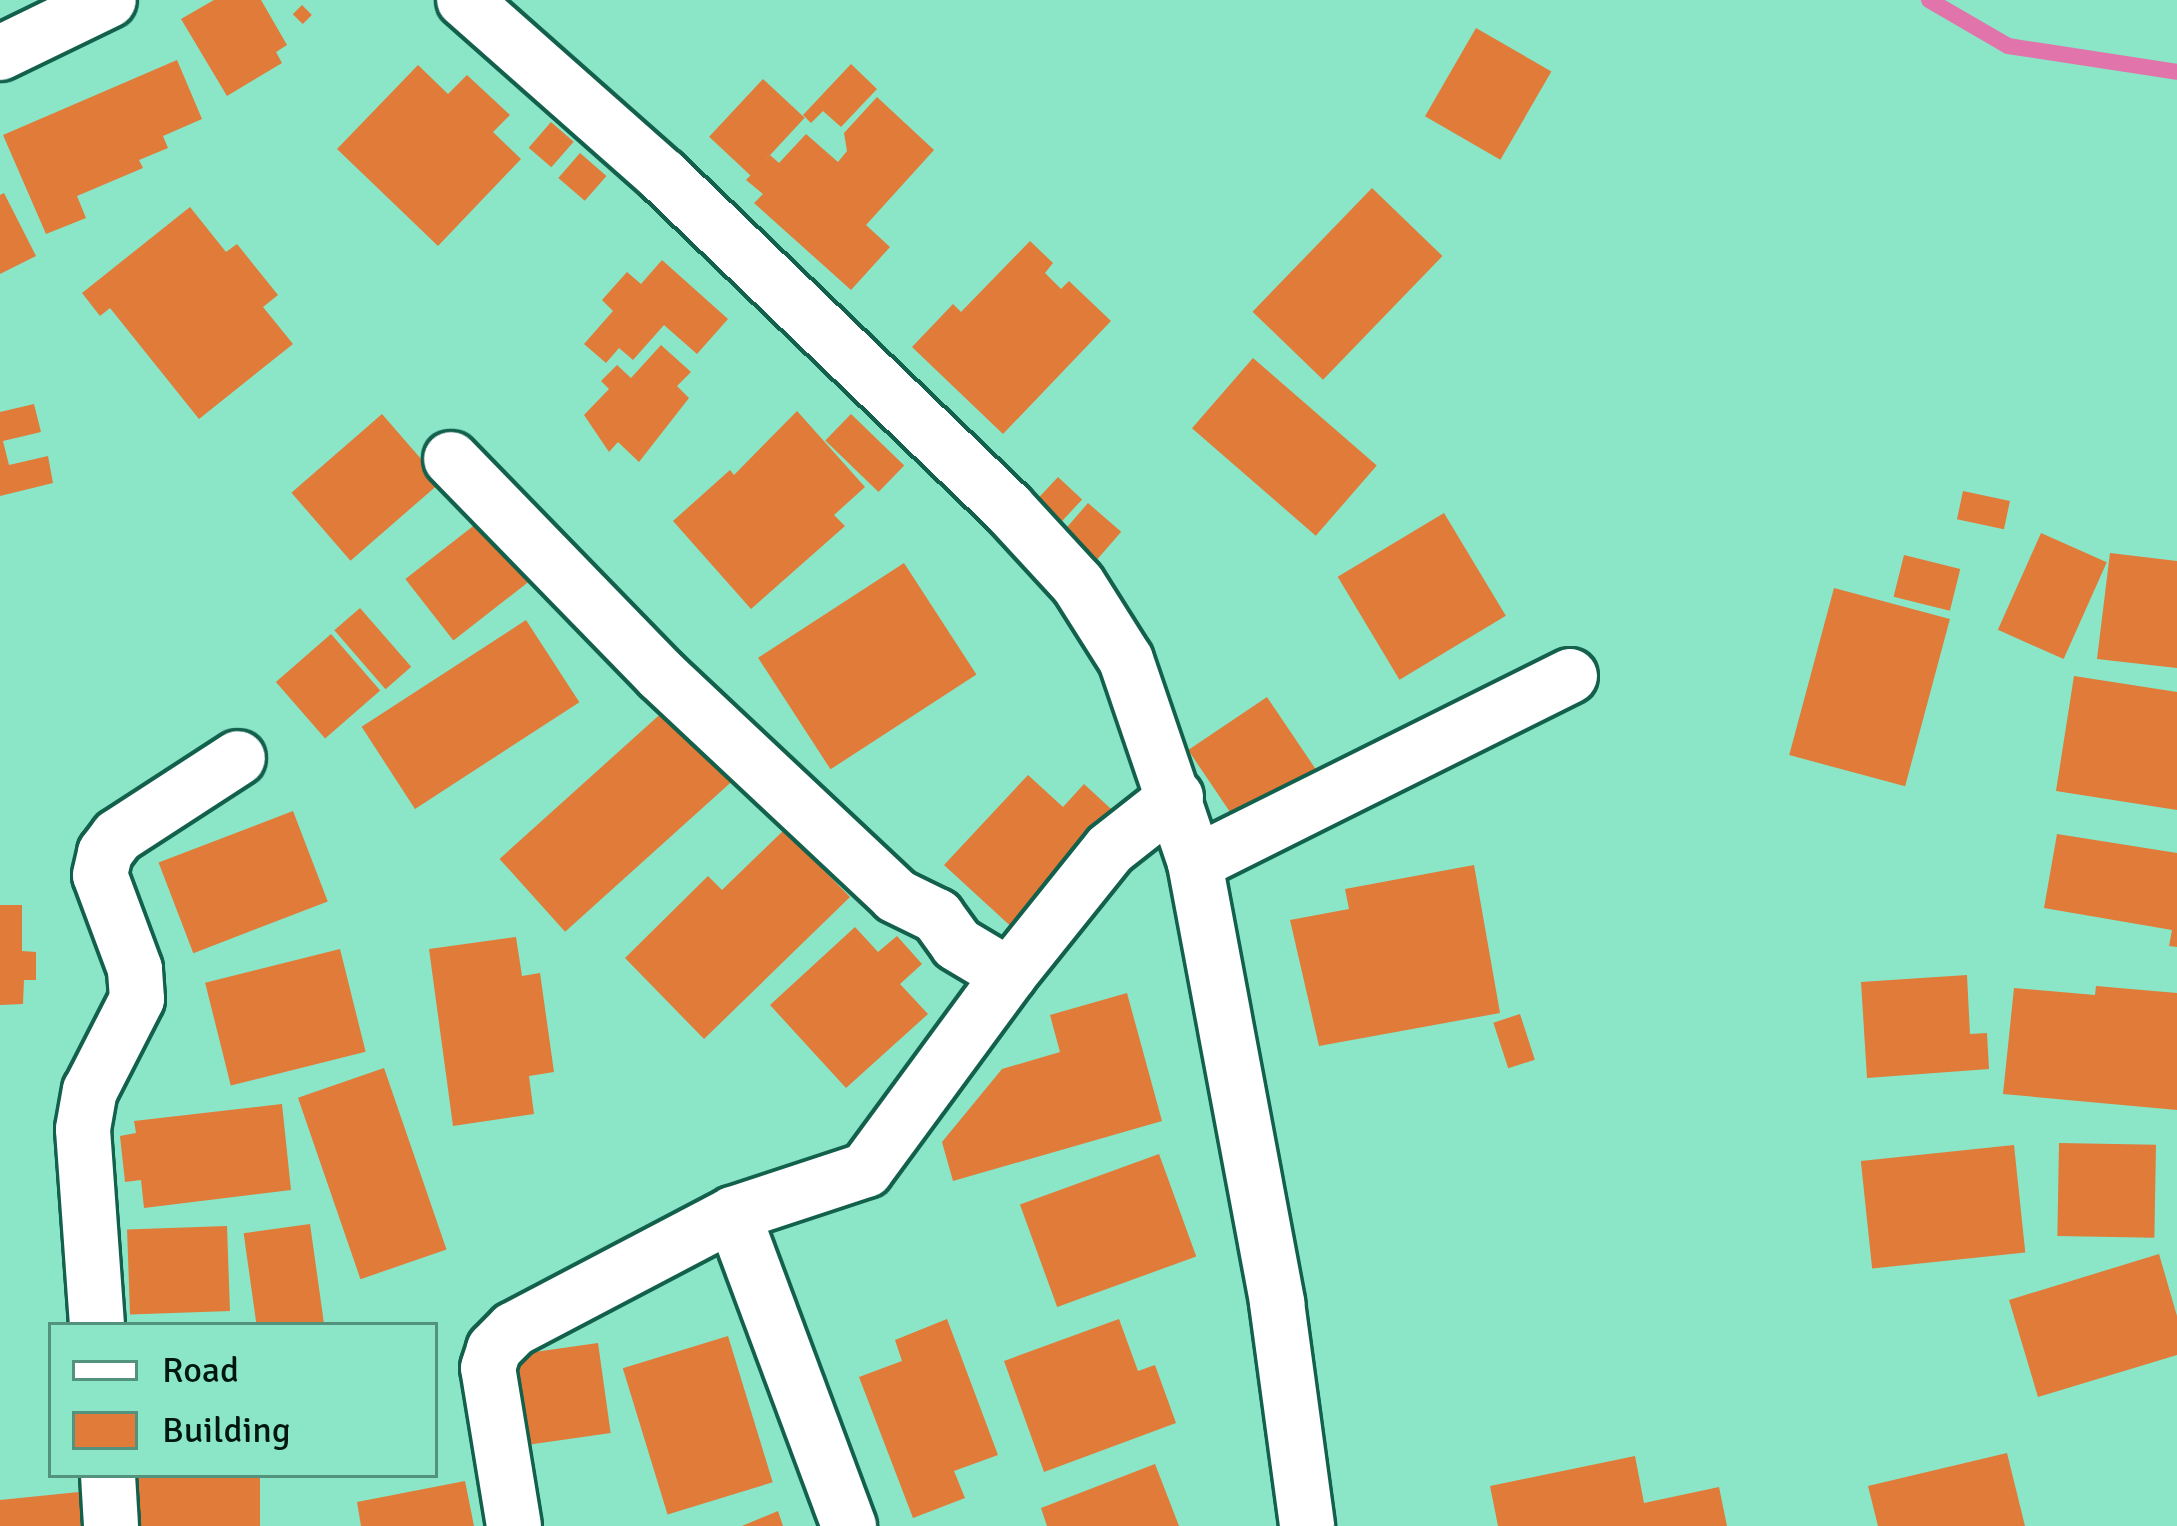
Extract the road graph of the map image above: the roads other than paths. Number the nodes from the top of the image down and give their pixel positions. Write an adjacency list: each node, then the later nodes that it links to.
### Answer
1 (109, 0): 3 (street)
2 (464, 0): 7 (street)
3 (0, 53)
4 (451, 459): 9 (street)
5 (1570, 676): 8 (street)
6 (238, 758): 11 (street)
7 (1176, 797): 8 (street); 9 (street)
8 (1195, 862): 16 (street)
9 (1009, 975): 10 (street)
10 (733, 1214): 14 (street); 15 (street)
11 (97, 1322)
12 (108, 1478): 13 (street)
13 (111, 1526)
14 (514, 1526)
15 (849, 1526)
16 (1307, 1526)

